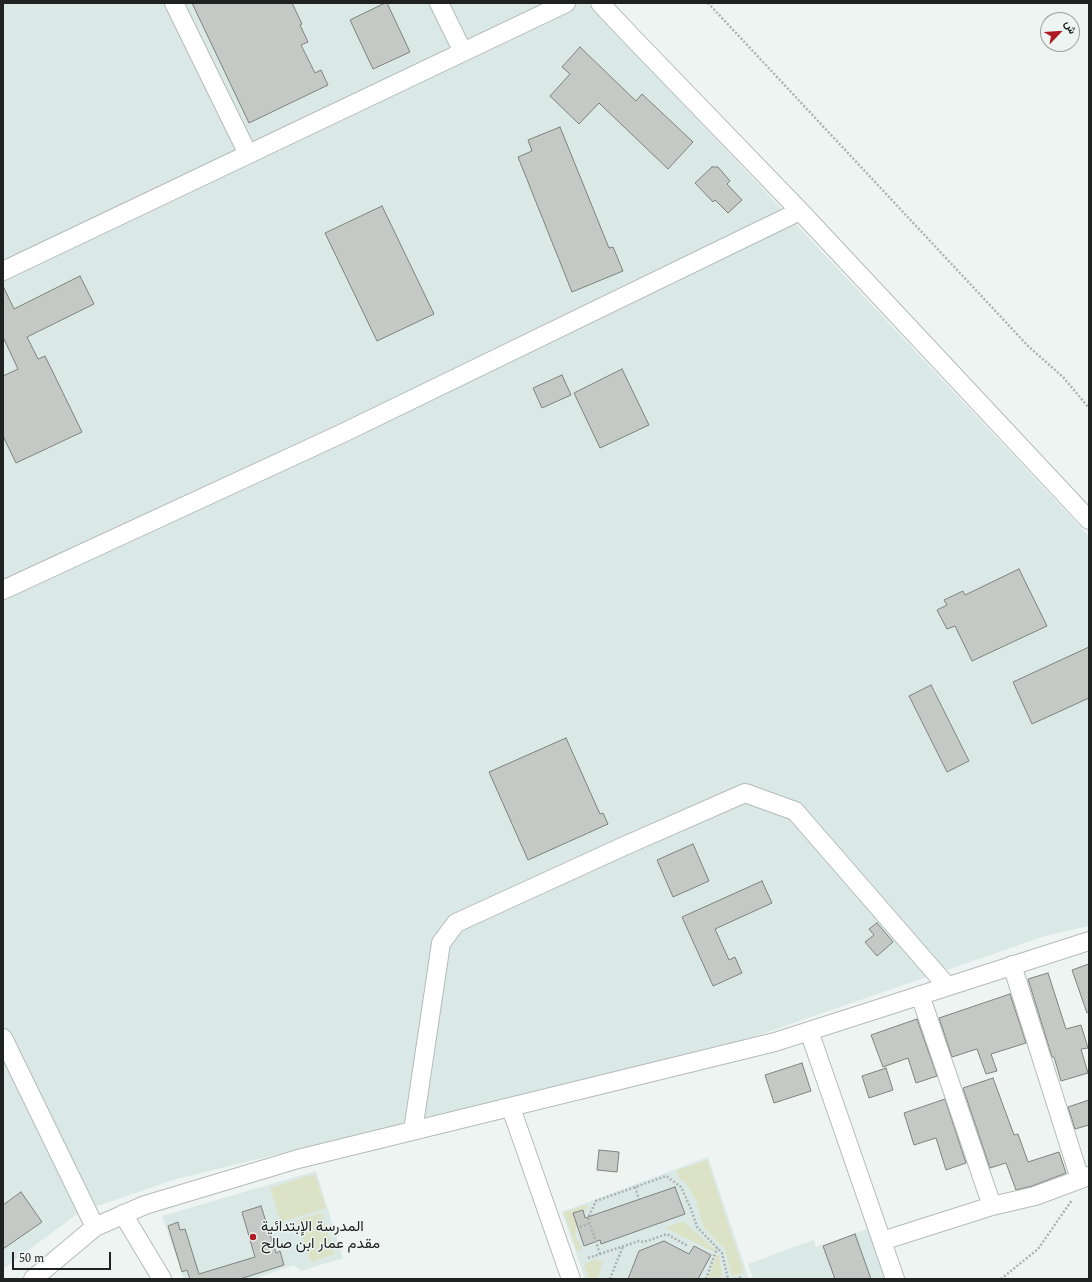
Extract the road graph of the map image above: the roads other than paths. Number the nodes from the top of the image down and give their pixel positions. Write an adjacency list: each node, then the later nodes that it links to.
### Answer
1 (174, 3): 6 (street)
2 (439, 3): 5 (street)
3 (566, 3): 5 (street)
4 (600, 3): 7 (street)
5 (463, 52): 6 (street)
6 (248, 154): 8 (street)
7 (800, 211): 9 (street); 10 (street)
8 (3, 271)
9 (1089, 520)
10 (3, 590)
11 (1089, 941): 12 (street)
12 (1012, 965): 13 (street); 19 (street)
13 (947, 986): 14 (street); 18 (street)
14 (920, 995): 15 (street); 20 (street)
15 (809, 1031): 17 (street); 23 (street)
16 (3, 1038): 22 (street)
17 (511, 1108): 18 (street); 26 (street)
18 (413, 1131): 21 (street)
19 (1085, 1178): 20 (street)
20 (992, 1206): 23 (street)
21 (123, 1214): 22 (street); 25 (street)
22 (95, 1227): 24 (street)
23 (882, 1242): 27 (street)
24 (34, 1279)
25 (162, 1279)
26 (571, 1279)
27 (895, 1279)

